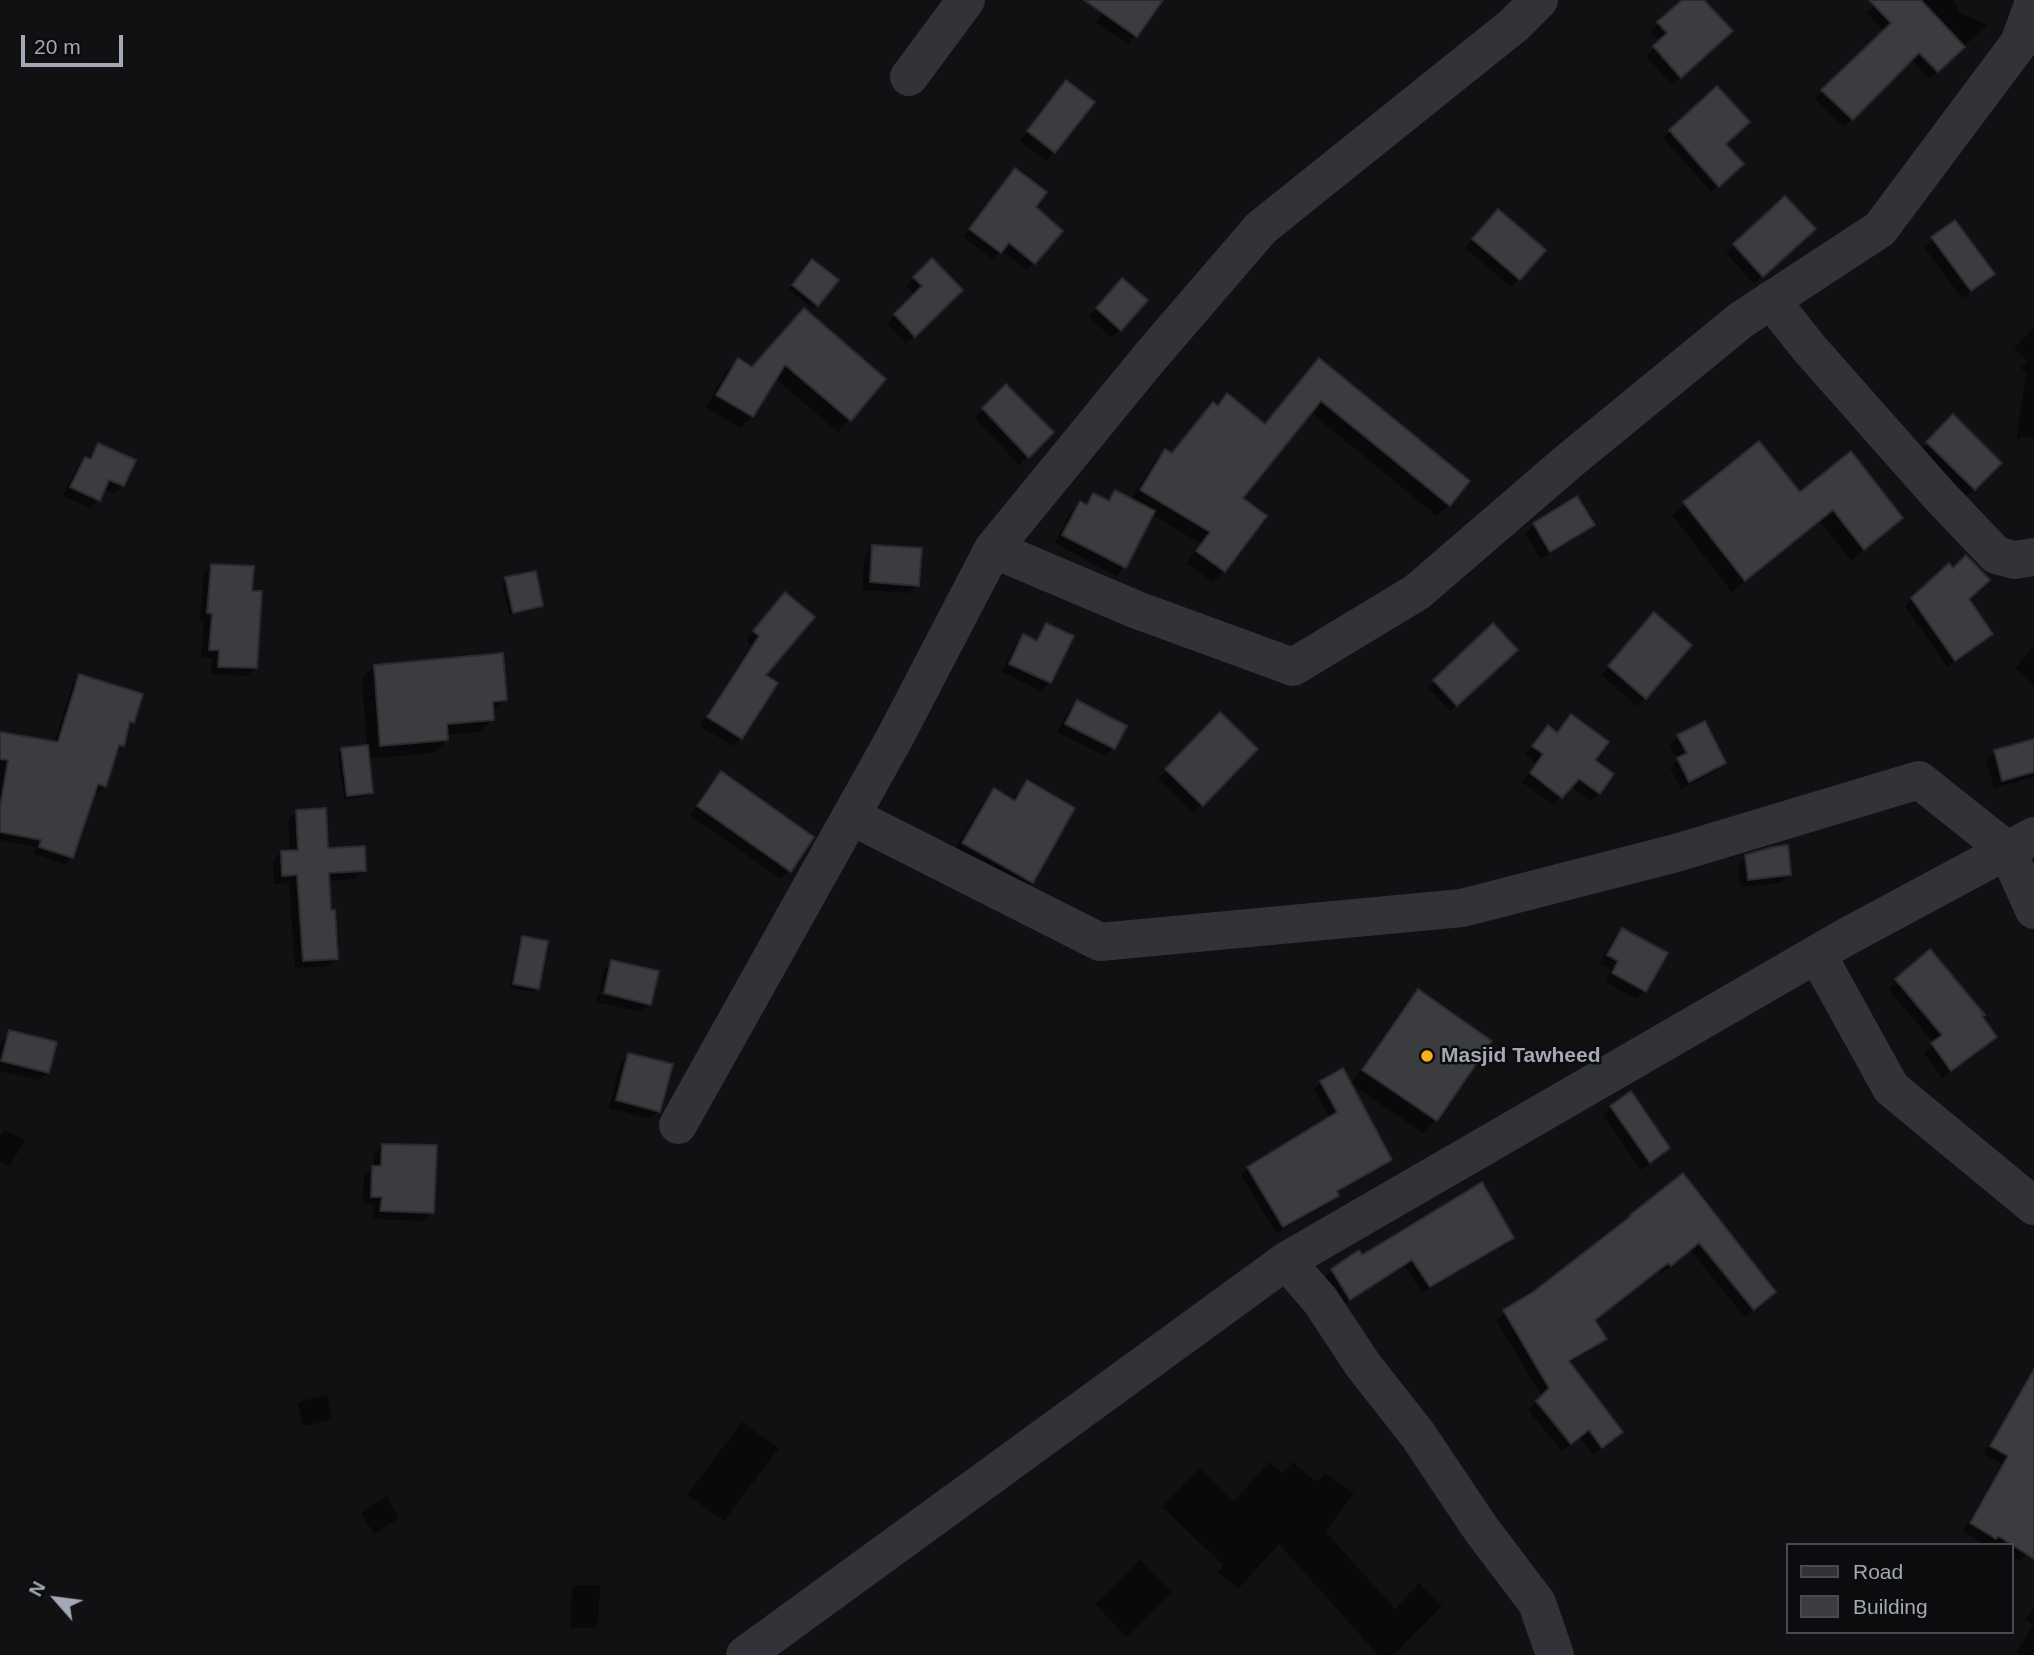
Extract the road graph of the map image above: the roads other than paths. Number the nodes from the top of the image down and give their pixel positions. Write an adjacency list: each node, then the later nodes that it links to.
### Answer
1 (966, 0): 4 (street)
2 (1539, 0): 6 (street)
3 (2034, 2): 5 (street)
4 (909, 77)
5 (1771, 300): 6 (street); 7 (street)
6 (992, 549): 8 (street)
7 (2034, 557)
8 (851, 816): 9 (street); 12 (street)
9 (2021, 843): 10 (street); 11 (street)
10 (2034, 910)
11 (1817, 954): 13 (street); 14 (street)
12 (678, 1125)
13 (2034, 1206)
14 (1286, 1261): 15 (street); 16 (street)
15 (745, 1655)
16 (1555, 1655)

